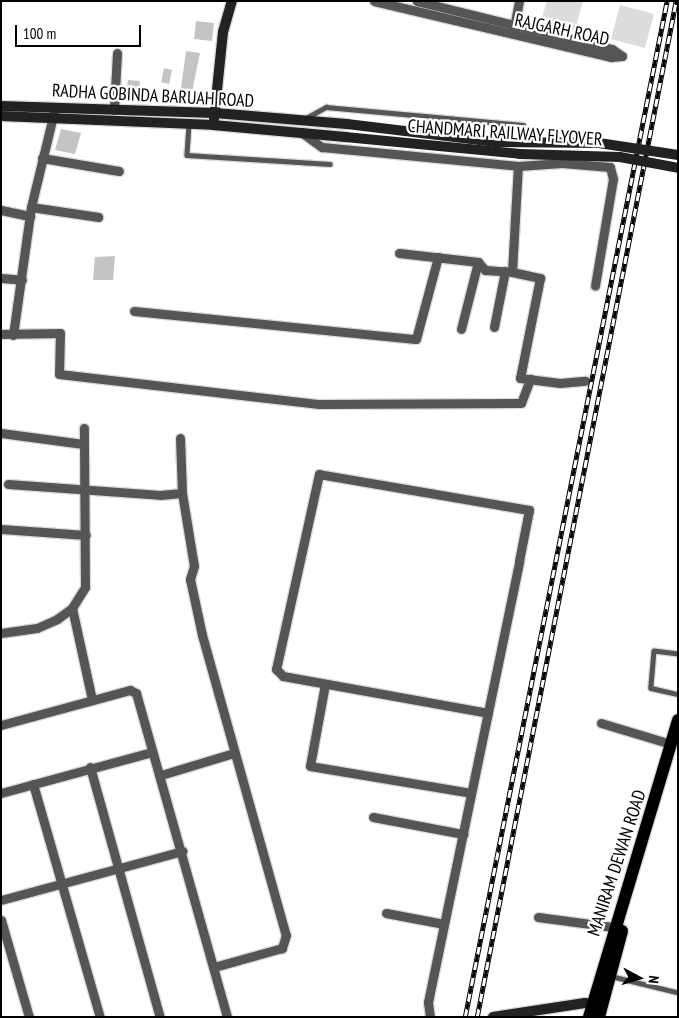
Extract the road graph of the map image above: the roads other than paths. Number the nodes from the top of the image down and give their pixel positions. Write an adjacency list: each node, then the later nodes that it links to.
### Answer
1 (232, 1): 10 (main road)
2 (374, 1): 5 (street, RAJGARH ROAD)
3 (417, 1): 5 (street, RAJGARH ROAD)
4 (519, 1): 5 (street)
5 (514, 27)
6 (117, 53): 9 (street)
7 (1, 106): 8 (main road, RADHA GOBINDA BARUAH ROAD)
8 (55, 108): 9 (main road, RADHA GOBINDA BARUAH ROAD); 12 (street)
9 (114, 110): 10 (main road, RADHA GOBINDA BARUAH ROAD)
10 (214, 113): 13 (main road, RADHA GOBINDA BARUAH ROAD); 16 (main road)
11 (1, 116): 12 (main road, RADHA GOBINDA BARUAH ROAD)
12 (53, 118): 15 (main road, RADHA GOBINDA BARUAH ROAD); 21 (street)
13 (275, 118): 14 (main road, RADHA GOBINDA BARUAH ROAD); 18 (main road)
14 (303, 120): 17 (lane); 20 (main road, CHANDMARI RAILWAY FLYOVER, bridge)
15 (190, 124): 16 (main road, RADHA GOBINDA BARUAH ROAD); 22 (lane)
16 (213, 125): 18 (main road, RADHA GOBINDA BARUAH ROAD)
17 (523, 125)
18 (274, 130): 19 (main road, RADHA GOBINDA BARUAH ROAD)
19 (301, 132): 23 (street); 24 (main road, CHANDMARI RAILWAY FLYOVER, bridge)
20 (678, 155)
21 (42, 158): 25 (street); 27 (street)
22 (330, 164)
23 (518, 166): 32 (street); 35 (street)
24 (678, 168)
25 (119, 171)
26 (1, 210): 27 (street)
27 (30, 212): 28 (street); 34 (street)
28 (98, 217)
29 (399, 252): 30 (street)
30 (438, 257): 31 (street); 36 (street)
31 (478, 262): 32 (street); 38 (street)
32 (508, 272): 37 (street); 41 (street)
33 (1, 278): 34 (street)
34 (22, 280): 40 (street)
35 (595, 286)
36 (134, 311)
37 (494, 327)
38 (461, 330)
39 (1, 334): 40 (street)
40 (13, 335): 41 (street)
41 (530, 379): 42 (street)
42 (585, 381)
43 (84, 428): 46 (street)
44 (1, 433): 46 (street)
45 (180, 438): 49 (street)
46 (84, 444): 48 (street)
47 (8, 484): 48 (street)
48 (84, 488): 49 (street); 51 (street)
49 (182, 493): 64 (street)
50 (1, 528): 51 (street)
51 (86, 534): 52 (street)
52 (72, 608): 53 (street); 57 (street)
53 (1, 633)
54 (678, 654): 56 (lane)
55 (325, 684): 58 (street); 58 (street); 69 (street)
56 (678, 694)
57 (92, 700): 61 (street); 63 (street)
58 (488, 713): 69 (street)
59 (678, 720): 62 (main road, MANIRAM DEWAN ROAD)
60 (601, 723): 62 (street)
61 (1, 725)
62 (674, 745): 80 (main road, MANIRAM DEWAN ROAD)
63 (152, 752): 65 (street); 66 (street)
64 (234, 753): 66 (street); 81 (street)
65 (90, 767): 67 (street); 73 (street)
66 (161, 775): 72 (street)
67 (33, 784): 68 (street); 74 (street)
68 (1, 793)
69 (471, 793): 71 (street)
70 (373, 817): 71 (street)
71 (463, 834): 79 (street)
72 (182, 851): 73 (street); 81 (street)
73 (119, 870): 74 (street); 88 (street)
74 (62, 883): 75 (street); 87 (street)
75 (1, 900)
76 (386, 913): 79 (street)
77 (538, 917): 80 (street)
78 (1, 920): 86 (street)
79 (444, 924): 90 (street)
80 (619, 928): 82 (main road, MANIRAM DEWAN ROAD); 84 (main road, MANIRAM DEWAN ROAD)
81 (214, 967): 89 (street)
82 (610, 976): 83 (lane); 84 (main road, MANIRAM DEWAN ROAD)
83 (676, 992)
84 (598, 1009): 85 (main road); 92 (main road, MANIRAM DEWAN ROAD)
85 (522, 1014): 91 (main road)
86 (29, 1017)
87 (100, 1017)
88 (160, 1017)
89 (227, 1017)
90 (430, 1017)
91 (493, 1017)
92 (589, 1017)

